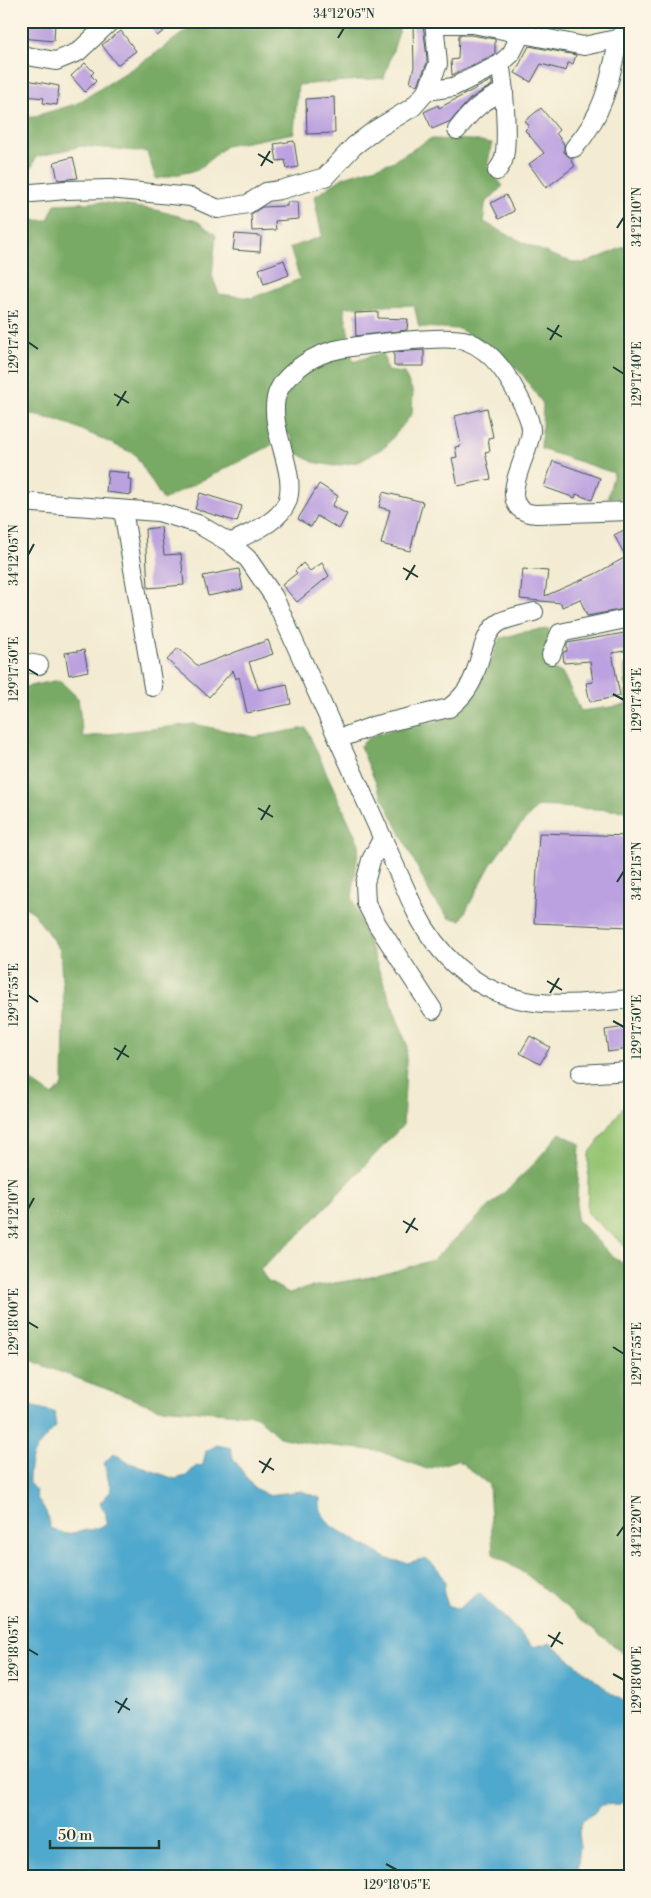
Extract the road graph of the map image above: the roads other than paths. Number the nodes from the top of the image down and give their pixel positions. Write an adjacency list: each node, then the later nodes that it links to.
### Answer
1 (111, 21): 5 (street)
2 (434, 23): 3 (street); 7 (street)
3 (521, 34): 4 (street); 6 (street)
4 (624, 37): 10 (street)
5 (21, 55)
6 (500, 64): 7 (street); 8 (street)
7 (427, 91): 12 (street)
8 (504, 91): 9 (street); 11 (street)
9 (457, 130)
10 (574, 148)
11 (497, 171)
12 (21, 194)
13 (21, 502): 14 (street)
14 (123, 510): 16 (street); 22 (street)
15 (630, 511): 16 (street)
16 (230, 543): 23 (street)
17 (534, 612): 23 (street)
18 (630, 618): 19 (street)
19 (551, 655)
20 (21, 662): 21 (street)
21 (39, 665)
22 (153, 688)
23 (338, 739): 24 (street)
24 (382, 839): 25 (street); 26 (street)
25 (630, 999)
26 (433, 1010)
27 (630, 1071): 28 (street)
28 (580, 1074)

